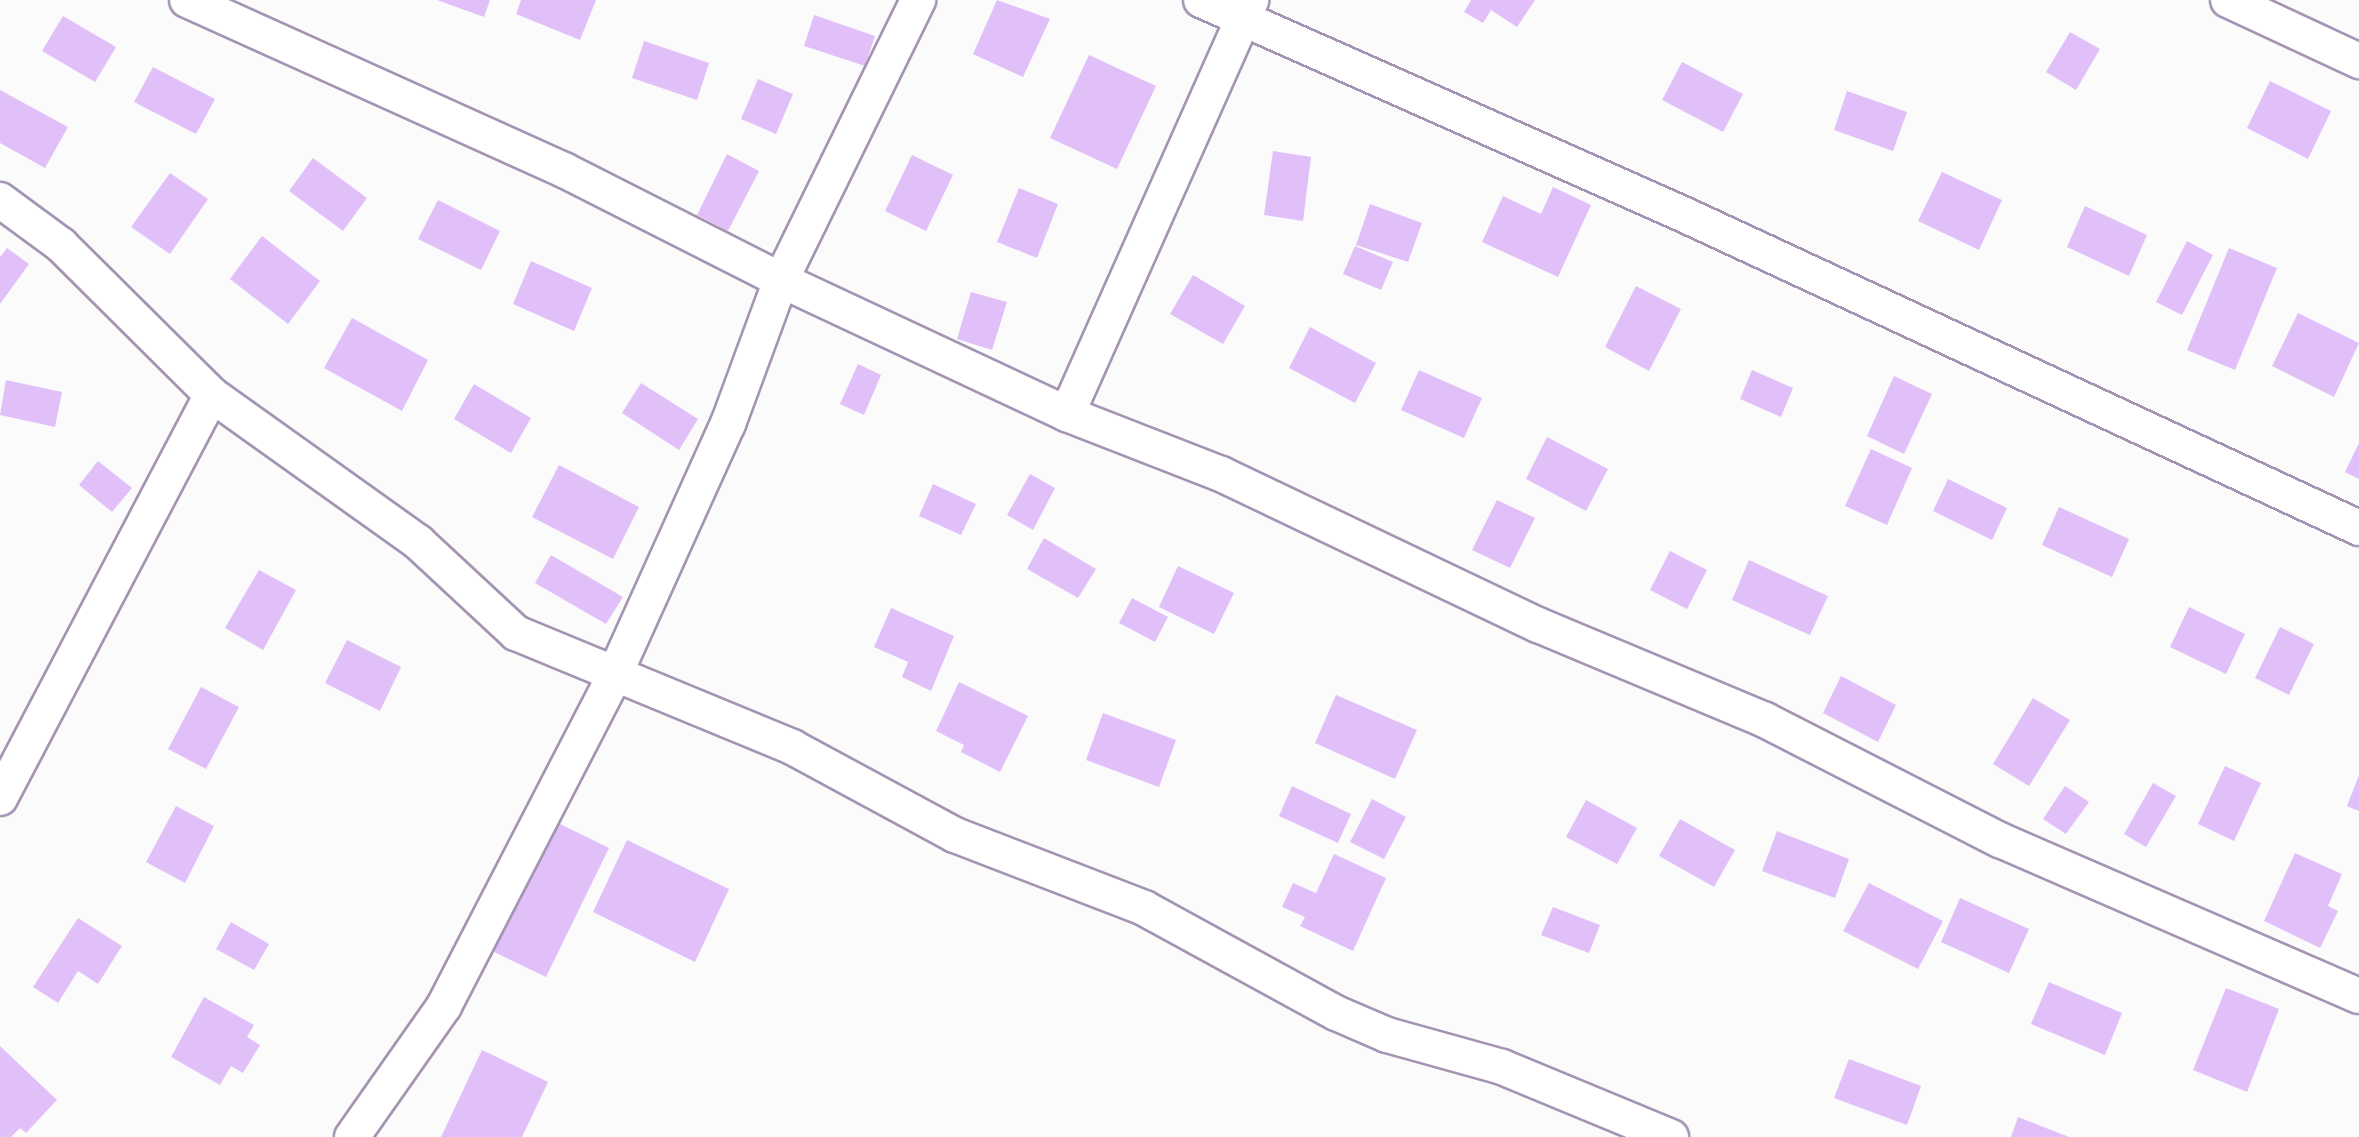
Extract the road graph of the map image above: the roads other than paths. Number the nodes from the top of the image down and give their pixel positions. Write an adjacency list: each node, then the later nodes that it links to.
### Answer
1 (187, 0): 8 (street)
2 (918, 0): 8 (street)
3 (1201, 0): 5 (street)
4 (2228, 0): 6 (street)
5 (1247, 9): 10 (street); 11 (street)
6 (2359, 61)
7 (0, 200): 9 (street)
8 (781, 280): 10 (street); 12 (street)
9 (212, 395): 12 (street); 13 (street)
10 (1067, 414): 14 (street)
11 (2359, 528)
12 (614, 676): 15 (street); 16 (street)
13 (0, 798)
14 (2359, 996)
15 (352, 1137)
16 (1671, 1137)

